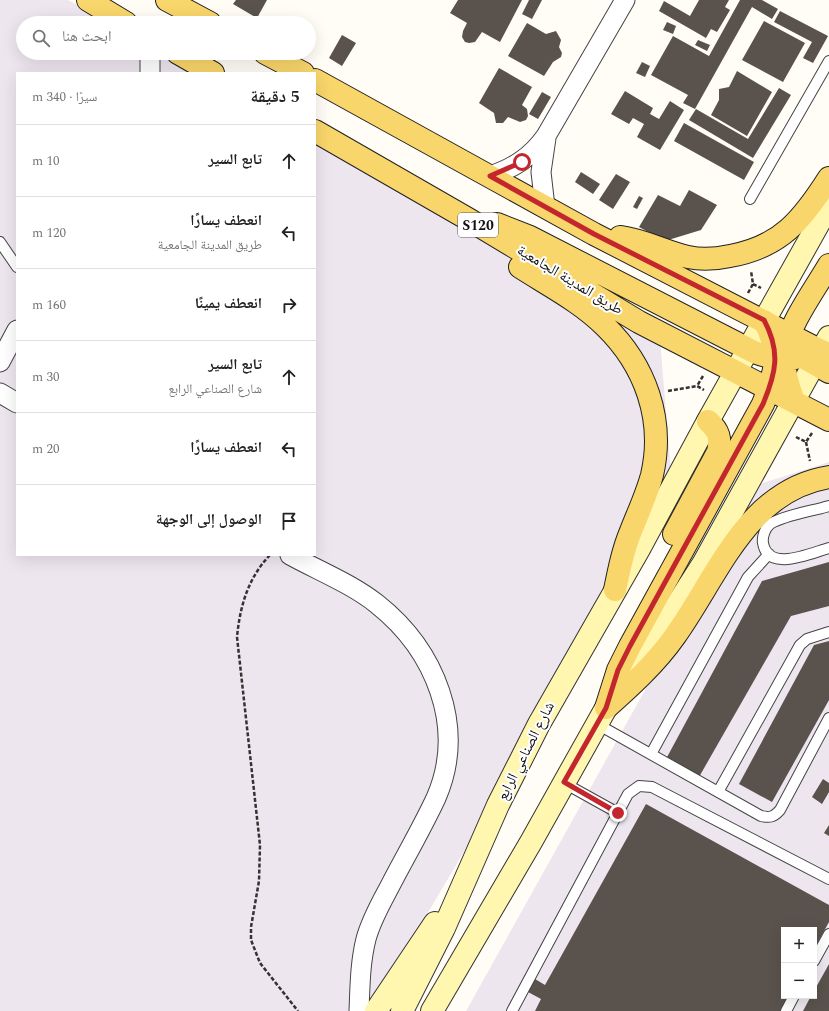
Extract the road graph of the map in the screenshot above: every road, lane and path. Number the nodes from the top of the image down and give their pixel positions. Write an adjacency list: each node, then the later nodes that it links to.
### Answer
1 (88, 0): 4 (main road)
2 (167, 0): 5 (main road)
3 (620, 2): 15 (street)
4 (114, 16)
5 (197, 16)
6 (150, 60): 10 (street)
7 (190, 60): 11 (main road)
8 (278, 60): 12 (main road)
9 (829, 61): 18 (lane)
10 (150, 72)
11 (211, 72)
12 (300, 72)
13 (316, 81): 16 (main road)
14 (316, 133): 21 (main road, طريق المدينة الجامعية / S120)
15 (546, 136): 16 (street); 20 (street)
16 (490, 176): 20 (main road)
17 (829, 178): 22 (main road)
18 (750, 199)
19 (829, 205): 26 (main road)
20 (545, 207): 22 (main road)
21 (468, 219): 28 (main road); 30 (main road, طريق المدينة الجامعية / S120); 34 (main road)
22 (594, 234): 26 (main road)
23 (0, 242): 25 (lane)
24 (829, 265): 28 (main road)
25 (16, 266)
26 (764, 320): 28 (main road); 28 (main road)
27 (16, 332): 29 (street)
28 (796, 353): 30 (main road); 32 (main road); 36 (main road); 36 (main road)
29 (0, 362)
30 (735, 372): 32 (main road, طريق المدينة الجامعية / S120); 38 (main road, شارع الصناعي الرابع)
31 (697, 386): 34 (path)
32 (769, 389): 36 (main road, طريق المدينة الجامعية / S120); 47 (main road)
33 (0, 394): 35 (street)
34 (649, 395): 45 (main road)
35 (16, 402)
36 (794, 402): 37 (main road, طريق المدينة الجامعية / S120); 48 (main road)
37 (829, 420)
38 (708, 421): 45 (main road, شارع الصناعي الرابع); 47 (main road)
39 (829, 477): 48 (main road)
40 (829, 506): 42 (lane)
41 (829, 548): 42 (lane)
42 (769, 554): 50 (lane)
43 (269, 556): 60 (path)
44 (292, 556): 61 (street)
45 (615, 590): 55 (main road, شارع الصناعي الرابع)
46 (829, 632): 52 (lane)
47 (618, 670): 48 (main road)
48 (601, 716): 50 (lane); 51 (main road)
49 (829, 718): 52 (lane)
50 (651, 754): 52 (lane)
51 (564, 782): 53 (lane); 56 (main road)
52 (718, 792)
53 (618, 813): 54 (lane); 66 (lane)
54 (829, 879)
55 (463, 886): 62 (main road); 63 (main road, شارع الصناعي الرابع)
56 (485, 919): 64 (main road); 65 (main road)
57 (829, 934): 58 (lane)
58 (817, 956)
59 (792, 999): 67 (lane)
60 (298, 1011)
61 (359, 1011)
62 (376, 1011)
63 (402, 1011)
64 (432, 1011)
65 (449, 1011)
66 (512, 1011)
67 (786, 1011)

